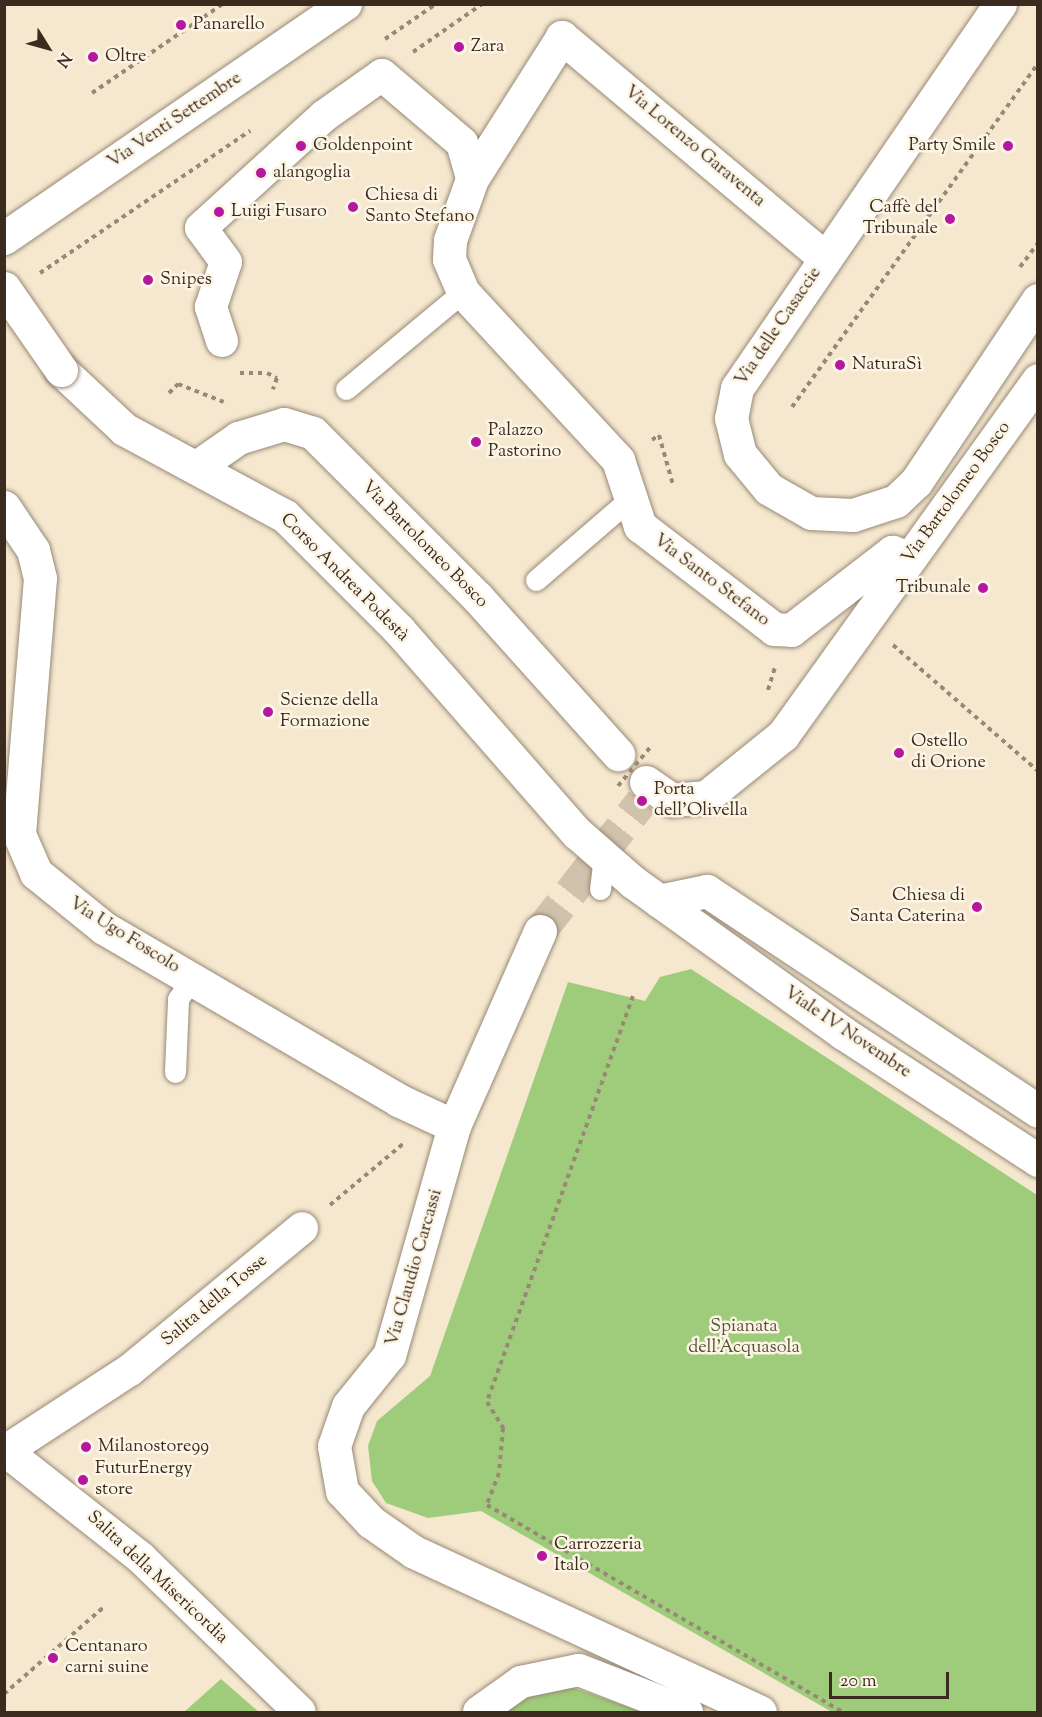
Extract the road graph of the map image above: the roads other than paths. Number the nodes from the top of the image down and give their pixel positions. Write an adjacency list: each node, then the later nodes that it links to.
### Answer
1 (345, 4): 5 (street, Via Venti Settembre)
2 (1000, 4): 6 (street, Via delle Casaccie)
3 (562, 37): 4 (street, Via Santo Stefano); 6 (street, Via Lorenzo Garaventa)
4 (472, 179): 8 (street, Via Santo Stefano); 10 (street)
5 (4, 238)
6 (825, 258): 9 (street, Via delle Casaccie)
7 (19, 283): 13 (street, Corso Andrea Podestà, bridge)
8 (463, 292): 12 (lane); 14 (street, Via Santo Stefano)
9 (1038, 300)
10 (222, 341)
11 (1038, 380): 16 (street, Via Bartolomeo Bosco)
12 (346, 390)
13 (198, 466): 16 (street, Via Bartolomeo Bosco); 18 (street, Corso Andrea Podestà)
14 (631, 498): 16 (street, Via Santo Stefano); 17 (lane)
15 (4, 507): 21 (street, Via Ugo Foscolo)
16 (919, 546)
17 (536, 580)
18 (633, 882): 19 (street, Viale IV Novembre)
19 (659, 901): 23 (street); 25 (street, Viale IV Novembre)
20 (540, 931): 24 (street, Via Claudio Carcassi)
21 (192, 978): 22 (lane); 24 (street, Via Ugo Foscolo)
22 (176, 1072)
23 (1038, 1111)
24 (454, 1126): 31 (street, Via Claudio Carcassi)
25 (1038, 1160)
26 (302, 1228): 27 (street, Salita della Tosse)
27 (6, 1452): 28 (street, Salita della Misericordia)
28 (300, 1713)
29 (479, 1713): 30 (street)
30 (687, 1713)
31 (760, 1713)

